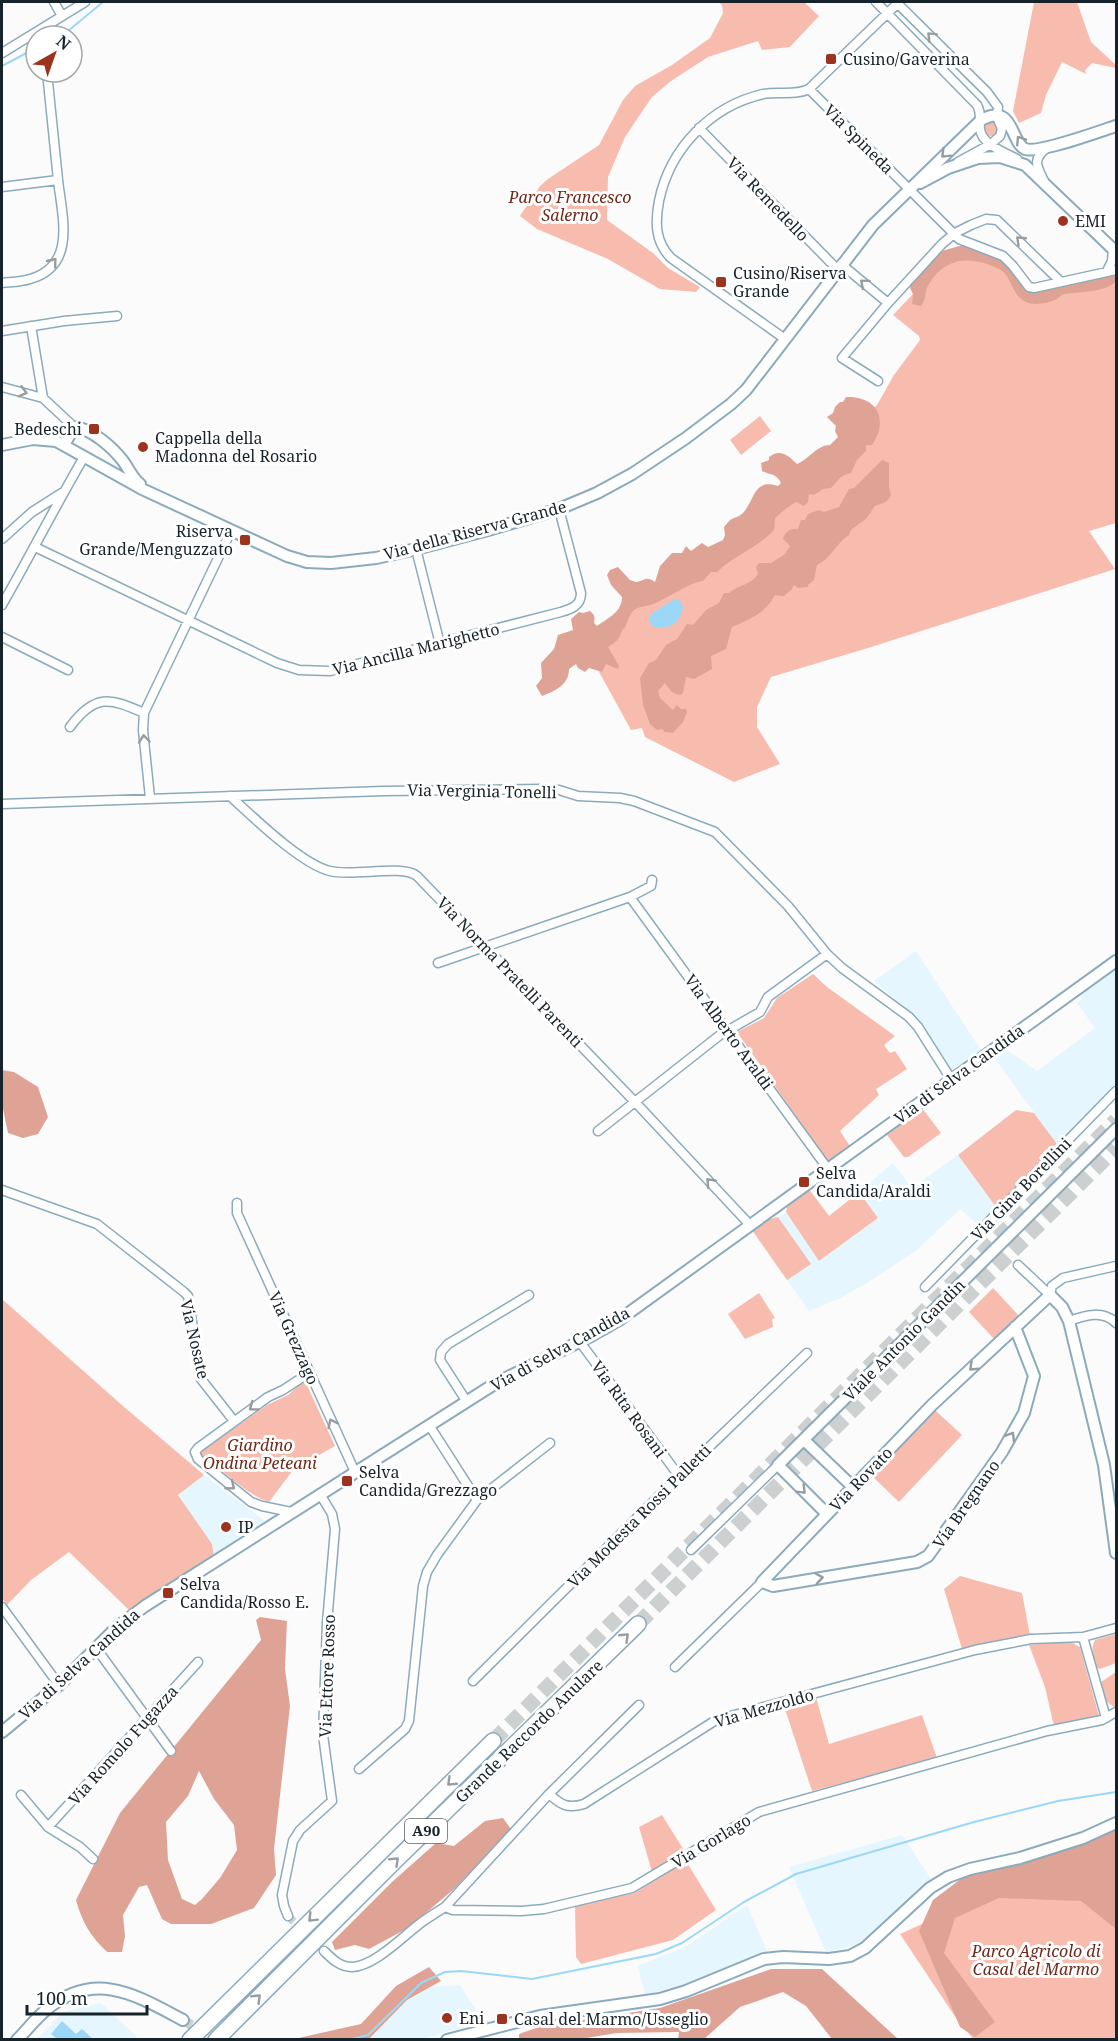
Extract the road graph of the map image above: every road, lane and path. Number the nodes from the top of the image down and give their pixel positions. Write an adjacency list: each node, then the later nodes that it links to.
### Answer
1 (54, 2): 6 (street)
2 (86, 2): 6 (street)
3 (876, 2): 5 (street)
4 (897, 2): 5 (street); 10 (street, one-way to 4)
5 (887, 14): 9 (street); 11 (street)
6 (62, 16): 7 (street)
7 (2, 53)
8 (48, 84): 18 (street)
9 (809, 89): 13 (street); 21 (street, Via Spineda)
10 (997, 117): 11 (street); 14 (street); 15 (street, one-way to 10)
11 (981, 120): 14 (street); 21 (street, Via della Riserva Grande, one-way to 21)
12 (1116, 126): 15 (street)
13 (699, 128): 24 (street, Via Remedello); 32 (street)
14 (991, 144): 16 (street); 17 (street)
15 (1049, 147): 19 (street)
16 (1025, 165): 17 (street); 19 (street)
17 (948, 168): 21 (street)
18 (58, 180): 20 (street); 27 (street, one-way to 18)
19 (1044, 181): 23 (street)
20 (2, 187)
21 (909, 189): 22 (street, Via Spineda); 24 (street, Via della Riserva Grande)
22 (958, 236): 26 (street); 26 (street, one-way to 22); 28 (street)
23 (1115, 250): 25 (street)
24 (839, 266): 28 (street, Via Remedello, one-way to 24); 32 (street, Via della Riserva Grande)
25 (1112, 270): 26 (street)
26 (1061, 282)
27 (2, 283)
28 (888, 303): 33 (street)
29 (117, 316): 30 (street)
30 (31, 326): 31 (street); 35 (street)
31 (2, 331)
32 (785, 339): 44 (street, Via della Riserva Grande)
33 (878, 381)
34 (2, 387): 35 (street, one-way to 35)
35 (43, 398): 36 (street)
36 (74, 427): 38 (street); 40 (street, Via della Riserva Grande)
37 (2, 445): 38 (street)
38 (64, 445): 39 (street, Via della Riserva Grande)
39 (84, 457): 41 (street, Via della Riserva Grande); 43 (street)
40 (119, 457): 41 (street); 42 (street, Via della Riserva Grande)
41 (111, 471): 42 (street, Via della Riserva Grande)
42 (150, 491): 45 (street, Via della Riserva Grande)
43 (62, 492): 46 (street); 47 (street)
44 (560, 509): 48 (street, Via della Riserva Grande); 52 (street, Via Ancilla Marighetto)
45 (231, 531): 48 (street, Via della Riserva Grande); 50 (street)
46 (2, 539)
47 (35, 548): 49 (street); 50 (street, Via Ancilla Marighetto)
48 (416, 549): 52 (street)
49 (2, 605)
50 (189, 622): 52 (street, Via Ancilla Marighetto); 54 (street)
51 (2, 638): 53 (street)
52 (440, 644)
53 (68, 670)
54 (144, 713): 55 (street); 57 (street, one-way to 54)
55 (70, 727)
56 (230, 796): 57 (street, Via Verginia Tonelli); 61 (street, Via Norma Pratelli Parenti); 62 (street, Via Verginia Tonelli)
57 (150, 798): 58 (street, Via Verginia Tonelli)
58 (2, 804)
59 (652, 880): 60 (street)
60 (630, 897): 61 (street); 65 (street, Via Alberto Araldi)
61 (486, 947): 64 (street); 68 (street, Via Norma Pratelli Parenti)
62 (827, 954): 65 (street); 66 (street, Via Verginia Tonelli)
63 (1116, 961): 66 (street, Via di Selva Candida)
64 (438, 963)
65 (728, 1030): 68 (street); 71 (street, Via Alberto Araldi)
66 (951, 1079): 71 (street, Via di Selva Candida)
67 (1116, 1091): 77 (street, Via Gina Borellini)
68 (636, 1103): 70 (street); 74 (street, Via Norma Pratelli Parenti, one-way to 68)
69 (1116, 1129): 89 (street, Viale Antonio Gandin)
70 (598, 1131)
71 (828, 1169): 74 (street, Via di Selva Candida)
72 (2, 1190): 87 (street, Via Nosate)
73 (237, 1203): 85 (street, Via Grezzago)
74 (750, 1225): 83 (street, Via di Selva Candida)
75 (1018, 1265): 79 (street)
76 (1116, 1266): 79 (street)
77 (925, 1287)
78 (529, 1294): 86 (street)
79 (1050, 1295): 80 (street); 82 (street, Via Rovato)
80 (1070, 1321): 81 (street); 100 (street)
81 (1116, 1323)
82 (1015, 1327): 94 (street, Via Rovato, one-way to 94); 101 (street, Via Bregnano, one-way to 82)
83 (580, 1342): 86 (street, Via di Selva Candida); 93 (street, Via Rita Rosani)
84 (807, 1353): 93 (street, Via Modesta Rossi Palletti)
85 (309, 1373): 87 (street, one-way to 87); 92 (street, Via Grezzago, one-way to 85)
86 (467, 1402): 88 (street, Via di Selva Candida)
87 (234, 1421): 97 (street, one-way to 97)
88 (429, 1425): 92 (street, Via di Selva Candida); 96 (street)
89 (804, 1440): 91 (street, Viale Antonio Gandin); 94 (street)
90 (550, 1443): 96 (street)
91 (778, 1465): 98 (street, one-way to 98); 99 (street, Viale Antonio Gandin)
92 (355, 1472): 95 (street, Via di Selva Candida)
93 (679, 1476): 109 (street, Via Modesta Rossi Palletti)
94 (854, 1488): 98 (street, Via Rovato)
95 (320, 1494): 97 (street, Via di Selva Candida); 125 (street, Via Ettore Rosso)
96 (477, 1500): 118 (street)
97 (291, 1512): 106 (street, Via di Selva Candida)
98 (827, 1514): 101 (street, Via Rovato)
99 (691, 1550)
100 (1116, 1553)
101 (762, 1582): 108 (street, Via Rovato)
102 (2, 1607): 110 (street)
103 (638, 1624): 130 (highway, Grande Raccordo Anulare / A90, one-way to 103)
104 (1116, 1628): 105 (street, Via Mezzoldo)
105 (1083, 1637): 114 (street); 119 (street, Via Mezzoldo)
106 (96, 1648): 110 (street, Via di Selva Candida); 113 (street)
107 (198, 1662): 113 (street, Via Romolo Fugazza)
108 (675, 1667)
109 (473, 1681)
110 (59, 1685): 115 (street, Via di Selva Candida)
111 (639, 1704): 119 (street)
112 (1116, 1712): 114 (street, Via Gorlago)
113 (147, 1718): 117 (street); 122 (street, Via Romolo Fugazza)
114 (1106, 1718): 124 (street, Via Gorlago)
115 (2, 1732)
116 (493, 1741): 129 (highway, Grande Raccordo Anulare / A90, one-way to 129)
117 (171, 1750)
118 (358, 1769)
119 (549, 1794): 124 (street)
120 (21, 1795): 122 (street)
121 (1116, 1823): 131 (street)
122 (48, 1827): 123 (street)
123 (93, 1859)
124 (445, 1907): 126 (street)
125 (288, 1916)
126 (324, 1951)
127 (183, 2020): 128 (street)
128 (17, 2040)
129 (190, 2040)
130 (216, 2040)
131 (447, 2040)

